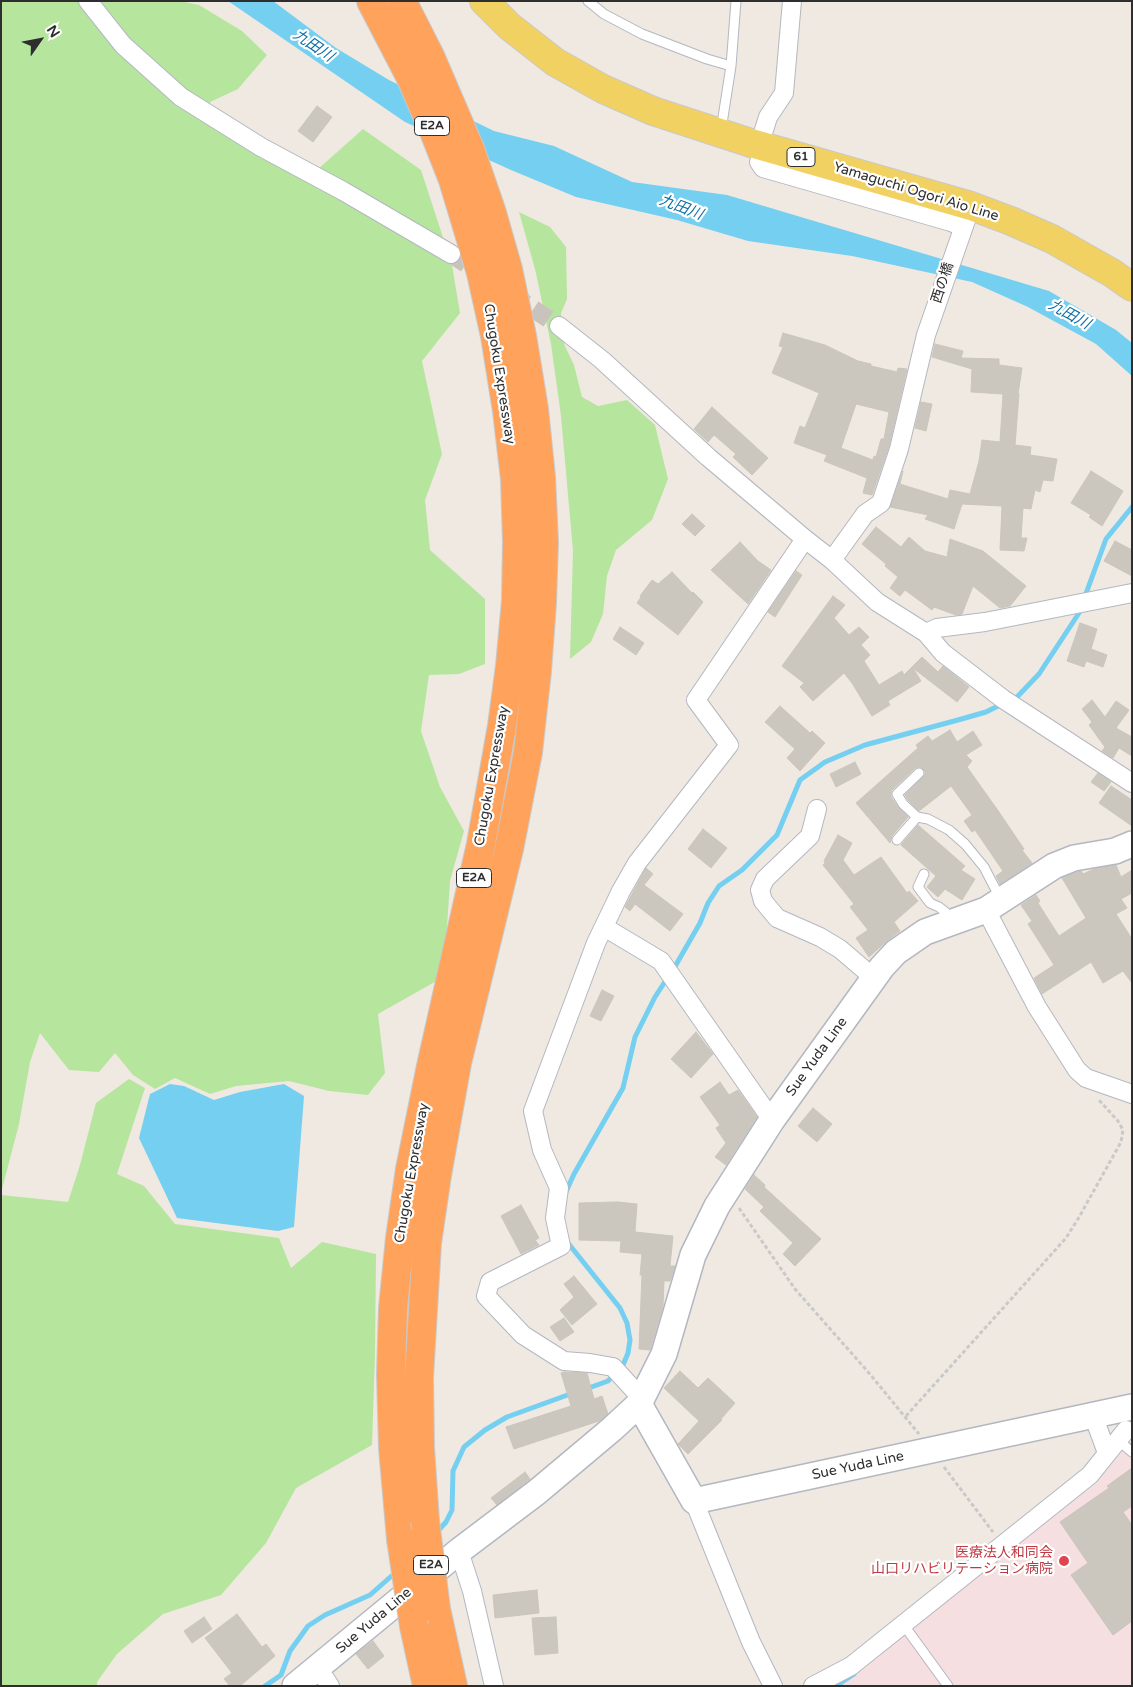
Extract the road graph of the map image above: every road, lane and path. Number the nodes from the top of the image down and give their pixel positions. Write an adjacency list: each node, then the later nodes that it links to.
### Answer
1 (88, 1): 13 (street)
2 (371, 1): 47 (highway, Chugoku Expressway / E2A, bridge)
3 (402, 1): 48 (highway, Chugoku Expressway / E2A, bridge)
4 (484, 1): 10 (main road, Yamaguchi Ogori Aio Line / 61)
5 (588, 1): 8 (lane)
6 (736, 1): 8 (lane)
7 (792, 1): 9 (street)
8 (730, 66): 10 (lane)
9 (764, 130)
10 (720, 133): 12 (main road, Yamaguchi Ogori Aio Line / 61)
11 (760, 162): 12 (street)
12 (965, 221): 14 (main road, Yamaguchi Ogori Aio Line / 61); 17 (street, 西の橋)
13 (451, 254)
14 (1132, 288)
15 (559, 326): 16 (street)
16 (804, 539): 17 (street); 29 (street)
17 (832, 560): 19 (street)
18 (1132, 594): 19 (street)
19 (926, 633): 21 (street)
20 (919, 773): 23 (lane)
21 (1132, 783)
22 (818, 809): 30 (street)
23 (916, 817): 24 (lane); 27 (lane)
24 (897, 840)
25 (1132, 844): 27 (main road, Sue Yuda Line)
26 (924, 874): 28 (lane)
27 (994, 905): 28 (main road, Sue Yuda Line); 31 (street)
28 (956, 921): 30 (main road, Sue Yuda Line)
29 (604, 927): 33 (street); 35 (street)
30 (874, 978): 33 (main road, Sue Yuda Line)
31 (1132, 1094)
32 (1094, 1095): 36 (path)
33 (772, 1120): 34 (main road, Sue Yuda Line)
34 (726, 1192): 35 (main road, Sue Yuda Line); 36 (path)
35 (641, 1401): 41 (main road); 43 (main road, Sue Yuda Line)
36 (906, 1416): 39 (path)
37 (1092, 1416): 38 (main road, Sue Yuda Line); 38 (street); 39 (main road, Sue Yuda Line)
38 (1121, 1433): 40 (lane); 42 (street)
39 (931, 1450): 41 (main road, Sue Yuda Line); 42 (path)
40 (1132, 1452)
41 (694, 1501): 50 (street)
42 (1003, 1544): 44 (street)
43 (459, 1551): 45 (main road, Sue Yuda Line); 49 (street)
44 (903, 1624): 51 (street); 52 (lane)
45 (324, 1677): 46 (main road, Sue Yuda Line)
46 (295, 1686)
47 (427, 1686)
48 (453, 1686)
49 (494, 1686)
50 (773, 1686)
51 (813, 1686)
52 (948, 1686)

